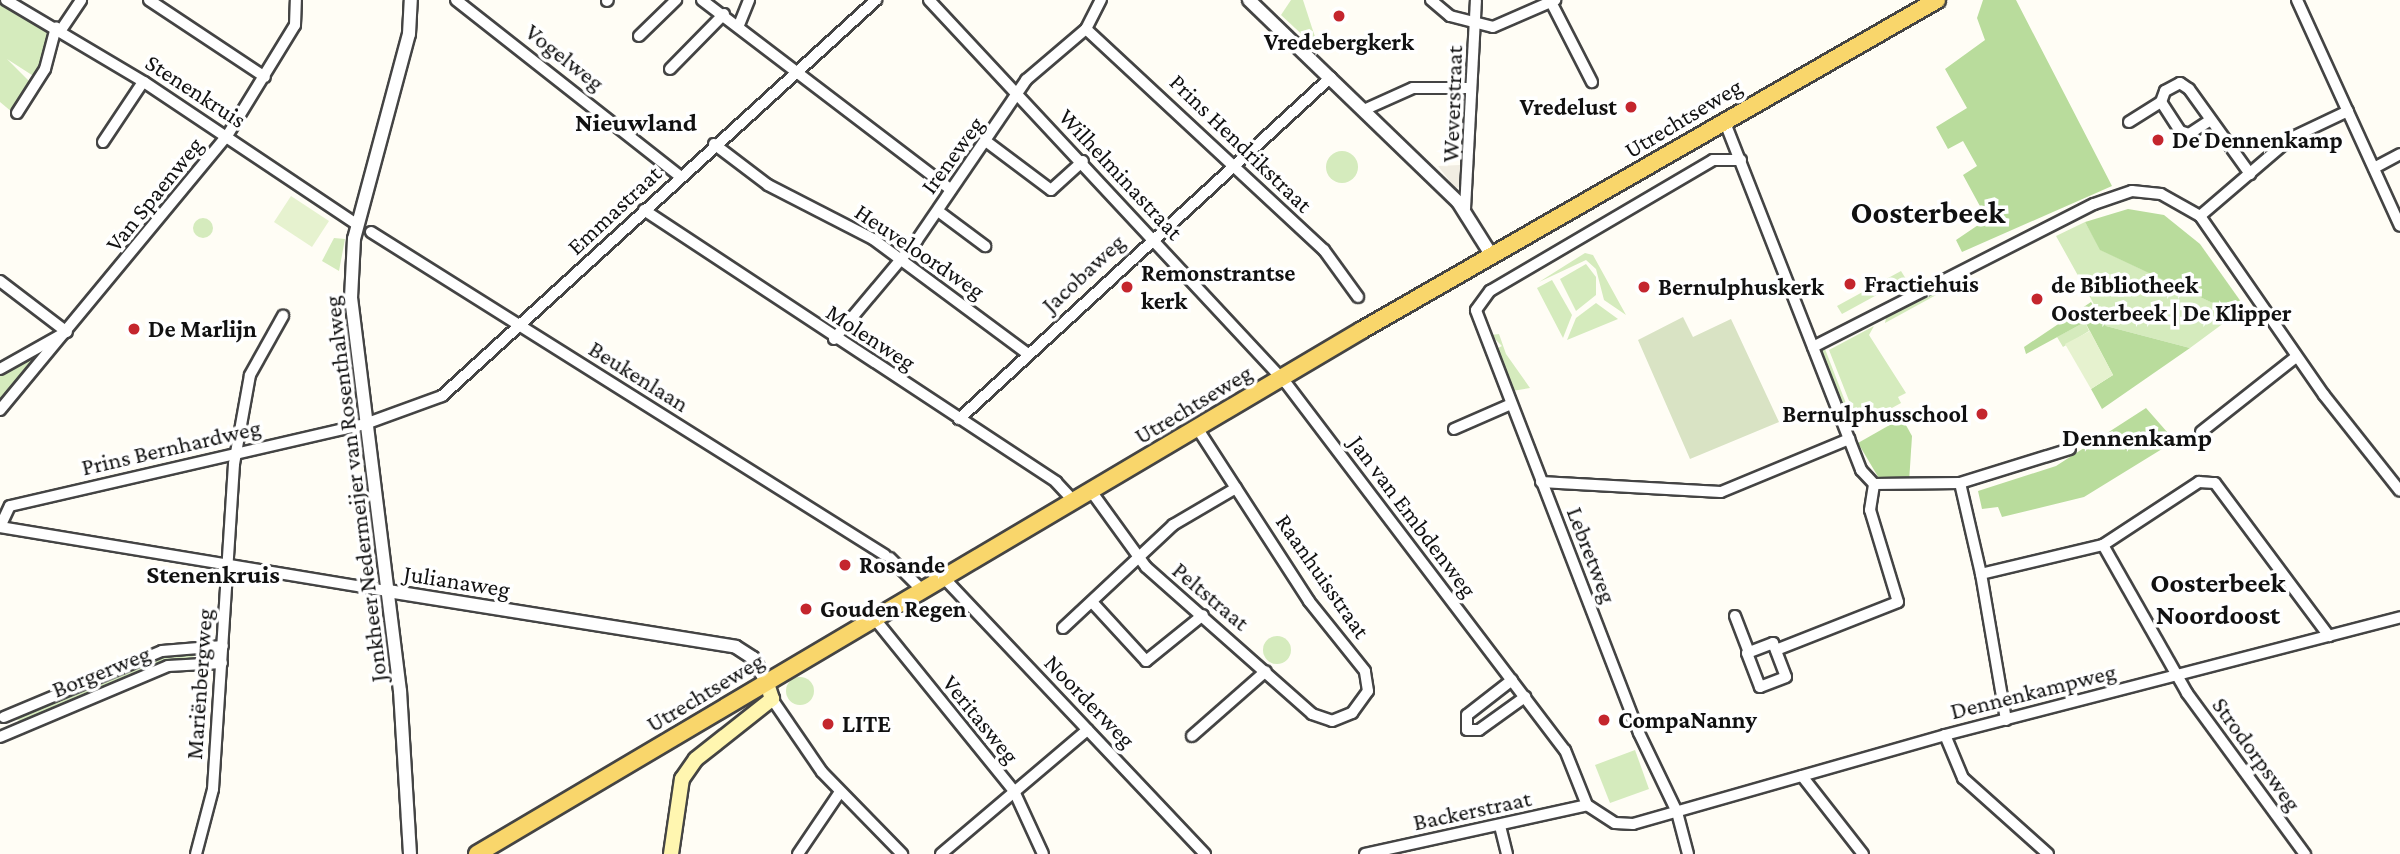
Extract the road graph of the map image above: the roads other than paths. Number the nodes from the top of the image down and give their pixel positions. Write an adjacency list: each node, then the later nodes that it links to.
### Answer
1 (6, 0): 22 (street, Stenenkruis)
2 (81, 0): 22 (street)
3 (149, 0): 28 (street)
4 (296, 0): 28 (street, Van Spaenweg)
5 (411, 0): 56 (street, Jonkheer Nedermeijer van Rosenthalweg)
6 (456, 0): 50 (street, Vogelweg)
7 (676, 0): 24 (street)
8 (702, 0): 19 (street)
9 (749, 0): 21 (street)
10 (876, 0): 26 (street, Emmastraat)
11 (929, 0): 32 (street, Wilhelminastraat)
12 (1101, 0): 23 (street, Ireneweg)
13 (1249, 0): 27 (street)
14 (1476, 0): 20 (street, Weverstraat)
15 (1936, 0): 37 (main road, Utrechtseweg)
16 (2297, 0): 35 (street)
17 (1432, 1): 20 (street)
18 (1553, 1): 20 (street); 30 (street)
19 (723, 14): 21 (street); 25 (street)
20 (1477, 21): 31 (street, Weverstraat)
21 (739, 25): 26 (street)
22 (59, 29): 29 (street, Stenenkruis); 36 (street)
23 (1086, 29): 32 (street, Ireneweg); 47 (street, Prins Hendrikstraat)
24 (639, 36)
25 (670, 69)
26 (794, 71): 43 (street, Emmastraat); 51 (street)
27 (1331, 76): 34 (street); 47 (street, Jacobaweg)
28 (265, 77): 40 (street, Van Spaenweg)
29 (143, 82): 40 (street, Stenenkruis); 41 (street)
30 (1592, 82)
31 (1470, 88): 34 (street); 52 (street, Weverstraat)
32 (1018, 95): 42 (street, Ireneweg); 46 (street, Wilhelminastraat)
33 (2161, 102): 38 (street); 38 (street); 39 (street)
34 (1366, 109): 52 (street)
35 (2348, 111): 48 (street); 49 (street)
36 (17, 113)
37 (1724, 120): 45 (street); 61 (main road, Utrechtseweg)
38 (2209, 121): 49 (street)
39 (2129, 122)
40 (227, 136): 56 (street, Stenenkruis); 68 (street, Van Spaenweg)
41 (103, 142)
42 (987, 142): 46 (street); 51 (street, Ireneweg)
43 (715, 144): 50 (street, Emmastraat); 62 (street, Heuveloordweg)
44 (2400, 154): 48 (street)
45 (1741, 160): 63 (street, Utrechtseweg); 70 (street)
46 (1083, 162): 59 (street, Wilhelminastraat)
47 (1232, 163): 59 (street, Jacobaweg); 65 (street, Prins Hendrikstraat)
48 (2374, 168): 57 (street)
49 (2250, 174): 55 (street)
50 (680, 176): 53 (street, Emmastraat)
51 (951, 190): 54 (street, Ireneweg)
52 (1465, 209): 61 (street)
53 (644, 210): 67 (street, Emmastraat); 69 (street, Molenweg)
54 (937, 211): 60 (street); 62 (street, Ireneweg)
55 (2200, 216): 70 (street); 72 (street)
56 (358, 225): 78 (street, Jonkheer Nedermeijer van Rosenthalweg)
57 (2400, 226)
58 (371, 232): 67 (street, Beukenlaan)
59 (1153, 237): 71 (street, Jacobaweg); 74 (street, Wilhelminastraat)
60 (985, 246)
61 (1492, 256): 74 (main road, Utrechtseweg)
62 (902, 260): 69 (street, Ireneweg); 71 (street, Heuveloordweg)
63 (1506, 281): 75 (street, Lebretweg)
64 (2, 284): 68 (street)
65 (1358, 297)
66 (283, 316): 84 (street, Mariënbergweg)
67 (520, 327): 78 (street, Emmastraat); 98 (street, Beukenlaan)
68 (67, 332): 73 (street, Van Spaenweg); 76 (street, Van Spaenweg)
69 (834, 339): 77 (street, Molenweg)
70 (1813, 346): 82 (street)
71 (1028, 354): 77 (street, Jacobaweg)
72 (2296, 357): 81 (street); 90 (street)
73 (0, 369)
74 (1280, 379): 79 (main road, Utrechtseweg); 113 (street, Jan van Embdenweg)
75 (1509, 405): 80 (street); 85 (street, Lebretweg)
76 (0, 410)
77 (959, 419): 91 (street, Molenweg)
78 (365, 424): 84 (street, Prins Bernhardweg); 99 (street, Jonkheer Nedermeijer van Rosenthalweg)
79 (1197, 428): 88 (street, Raanhuisstraat); 89 (main road, Utrechtseweg)
80 (1454, 429)
81 (2201, 432)
82 (1849, 439): 85 (street); 87 (street)
83 (2070, 449): 86 (street)
84 (238, 452): 92 (street, Prins Bernhardweg); 95 (street, Mariënbergweg)
85 (1541, 482): 129 (street, Lebretweg)
86 (1961, 483): 87 (street); 96 (street)
87 (1874, 484): 108 (street)
88 (1236, 488): 94 (street); 118 (street, Raanhuisstraat)
89 (1091, 491): 91 (main road, Utrechtseweg); 94 (street, Peltstraat)
90 (2400, 491)
91 (1074, 501): 97 (main road, Utrechtseweg)
92 (0, 527): 95 (street, Julianaweg)
93 (2103, 545): 96 (street); 106 (street); 112 (street, Strodorpsweg)
94 (1139, 559): 100 (street); 101 (street, Peltstraat)
95 (228, 564): 99 (street, Julianaweg); 107 (street, Mariënbergweg)
96 (1981, 574): 119 (street)
97 (944, 578): 98 (main road, Utrechtseweg); 120 (street, Noorderweg)
98 (922, 590): 104 (main road, Utrechtseweg)
99 (388, 591): 114 (street, Julianaweg); 132 (street, Jonkheer Nedermeijer van Rosenthalweg)
100 (1092, 602): 101 (street); 105 (street)
101 (1203, 615): 111 (street, Peltstraat)
102 (1735, 616): 109 (street)
103 (2400, 617): 106 (street, Dennenkampweg)
104 (874, 618): 114 (main road, Utrechtseweg); 126 (street, Veritasweg)
105 (1063, 628)
106 (2329, 636): 112 (street, Dennenkampweg)
107 (223, 646): 110 (street, Mariënbergweg); 117 (street, Borgerweg)
108 (1776, 650): 109 (street); 109 (street)
109 (1749, 652)
110 (222, 663): 121 (street, Borgerweg); 131 (street, Mariënbergweg)
111 (1266, 671): 118 (street, Peltstraat); 123 (street)
112 (2179, 676): 119 (street, Dennenkampweg); 145 (street, Strodorpsweg)
113 (1512, 680): 115 (street, Jan van Embdenweg); 115 (street)
114 (766, 681): 116 (main road); 133 (main road, Utrechtseweg)
115 (1525, 697): 128 (street, Jan van Embdenweg)
116 (772, 699): 127 (street); 134 (main road)
117 (2, 714): 121 (street)
118 (1319, 719)
119 (2006, 720): 122 (street, Dennenkampweg)
120 (1087, 730): 126 (street); 139 (street, Noorderweg)
121 (11, 731): 124 (street, Borgerweg)
122 (1945, 734): 125 (street, Dennenkampweg); 144 (street)
123 (1192, 736)
124 (0, 737)
125 (1802, 776): 129 (street, Dennenkampweg); 143 (street)
126 (1014, 791): 137 (street); 138 (street, Veritasweg)
127 (840, 792): 135 (street); 136 (street)
128 (1587, 805): 129 (street, Dennenkampweg); 130 (street, Backerstraat)
129 (1677, 812): 142 (street, Lebretweg)
130 (1500, 826): 140 (street, Backerstraat); 141 (street)
131 (196, 854)
132 (410, 854)
133 (477, 854)
134 (671, 854)
135 (798, 854)
136 (902, 854)
137 (941, 854)
138 (1043, 854)
139 (1205, 854)
140 (1366, 854)
141 (1507, 854)
142 (1688, 854)
143 (1863, 854)
144 (2048, 854)
145 (2305, 854)

